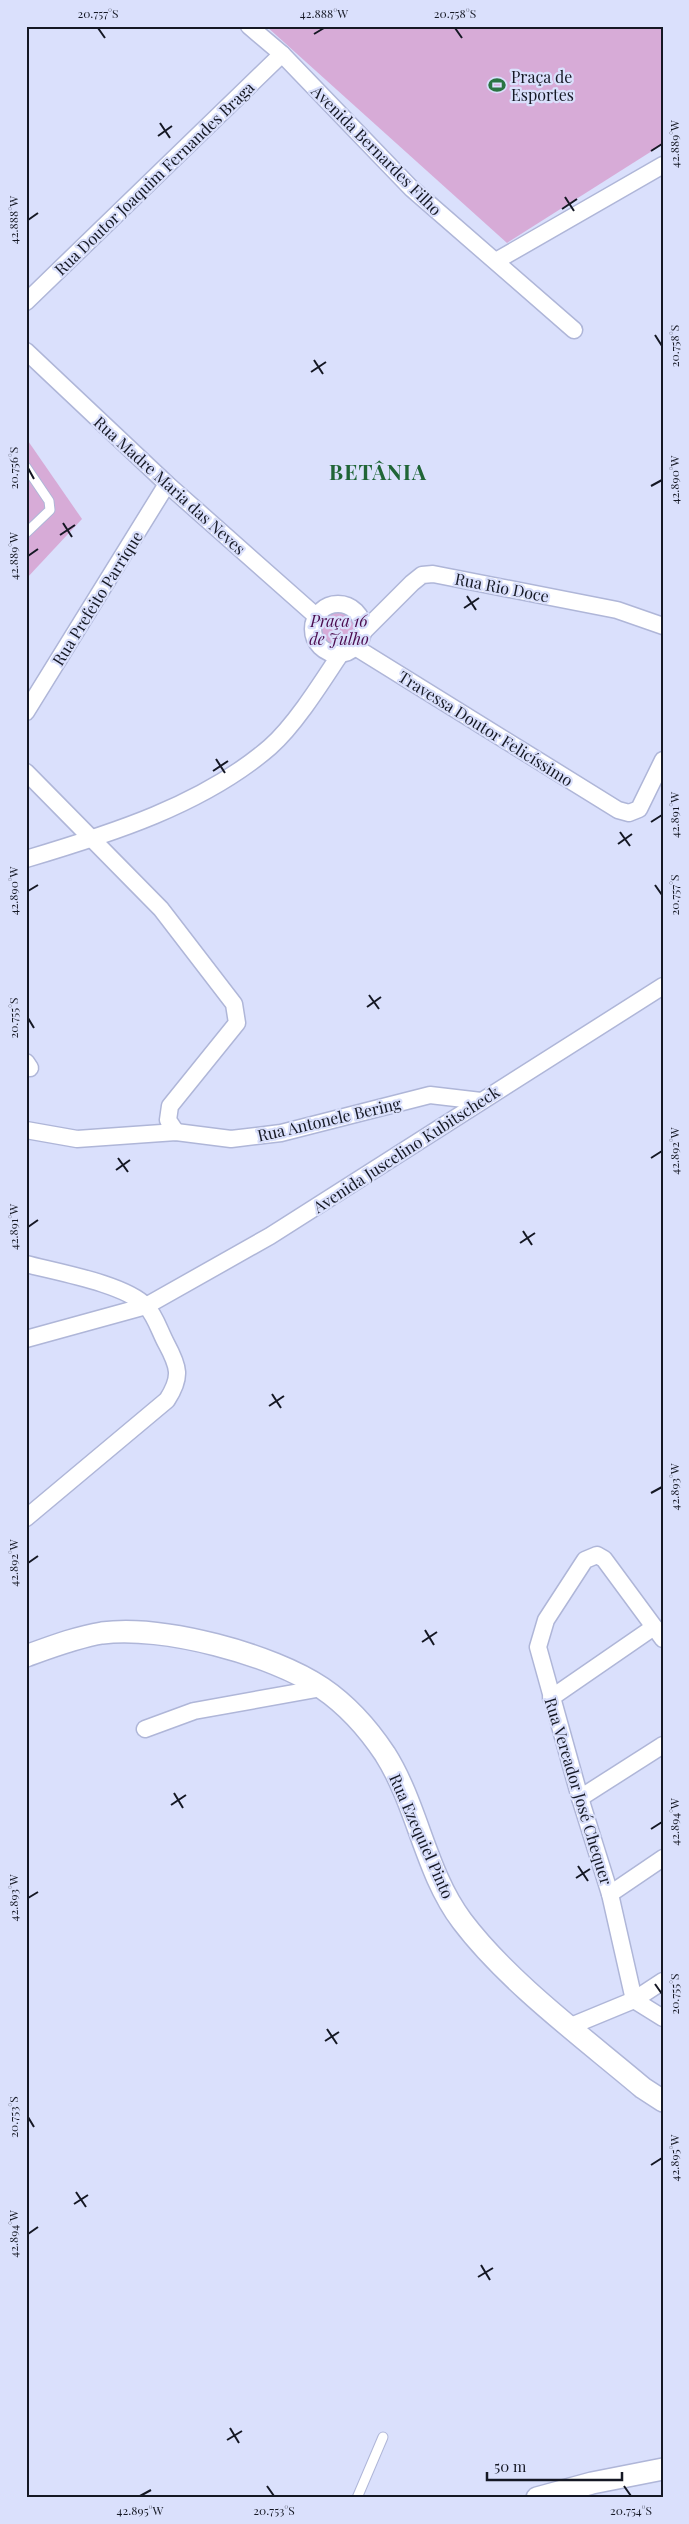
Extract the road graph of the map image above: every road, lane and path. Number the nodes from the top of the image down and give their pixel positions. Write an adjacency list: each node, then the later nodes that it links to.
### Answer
1 (249, 26): 2 (street, Avenida Bernardes Filho)
2 (282, 54): 4 (street, Avenida Bernardes Filho); 5 (street, Rua Doutor Joaquim Fernandes Braga)
3 (663, 164): 4 (street)
4 (496, 261): 6 (street, Avenida Bernardes Filho)
5 (26, 302)
6 (574, 330)
7 (26, 351): 9 (street, Rua Madre Maria das Neves)
8 (26, 467): 10 (lane)
9 (167, 484): 11 (street, Rua Madre Maria das Neves); 14 (street, Rua Prefeito Parrique)
10 (26, 533)
11 (316, 616): 13 (street); 13 (street)
12 (663, 626): 13 (street, Rua Rio Doce)
13 (353, 644): 15 (street, Travessa Doutor Felicíssimo); 17 (street, Rua Rio Doce)
14 (26, 712)
15 (663, 760)
16 (26, 772): 17 (street)
17 (91, 840): 18 (street, Rua Rio Doce); 22 (street)
18 (26, 859)
19 (663, 986): 20 (street, Avenida Juscelino Kubitscheck)
20 (481, 1101): 22 (street, Rua Antonele Bering); 24 (street, Avenida Juscelino Kubitscheck)
21 (26, 1130): 22 (street, Rua Antonele Bering)
22 (176, 1132)
23 (26, 1264): 24 (street)
24 (146, 1306): 25 (street, Avenida Juscelino Kubitscheck); 26 (street)
25 (26, 1339)
26 (26, 1518)
27 (658, 1633): 30 (street); 30 (street, Rua Vereador José Chequer)
28 (26, 1656): 29 (street, Rua Ezequiel Pinto)
29 (322, 1688): 31 (street); 39 (street, Rua Ezequiel Pinto)
30 (551, 1698): 33 (street, Rua Vereador José Chequer)
31 (145, 1729)
32 (663, 1745): 33 (street)
33 (580, 1798): 35 (street, Rua Vereador José Chequer)
34 (663, 1858): 35 (street)
35 (610, 1894): 37 (street, Rua Vereador José Chequer)
36 (663, 1981): 37 (street)
37 (634, 2000): 38 (street); 39 (street)
38 (663, 2018)
39 (571, 2026): 40 (street, Rua Ezequiel Pinto)
40 (663, 2102)
41 (383, 2437): 43 (lane)
42 (663, 2469): 44 (street)
43 (356, 2498)
44 (537, 2498)

